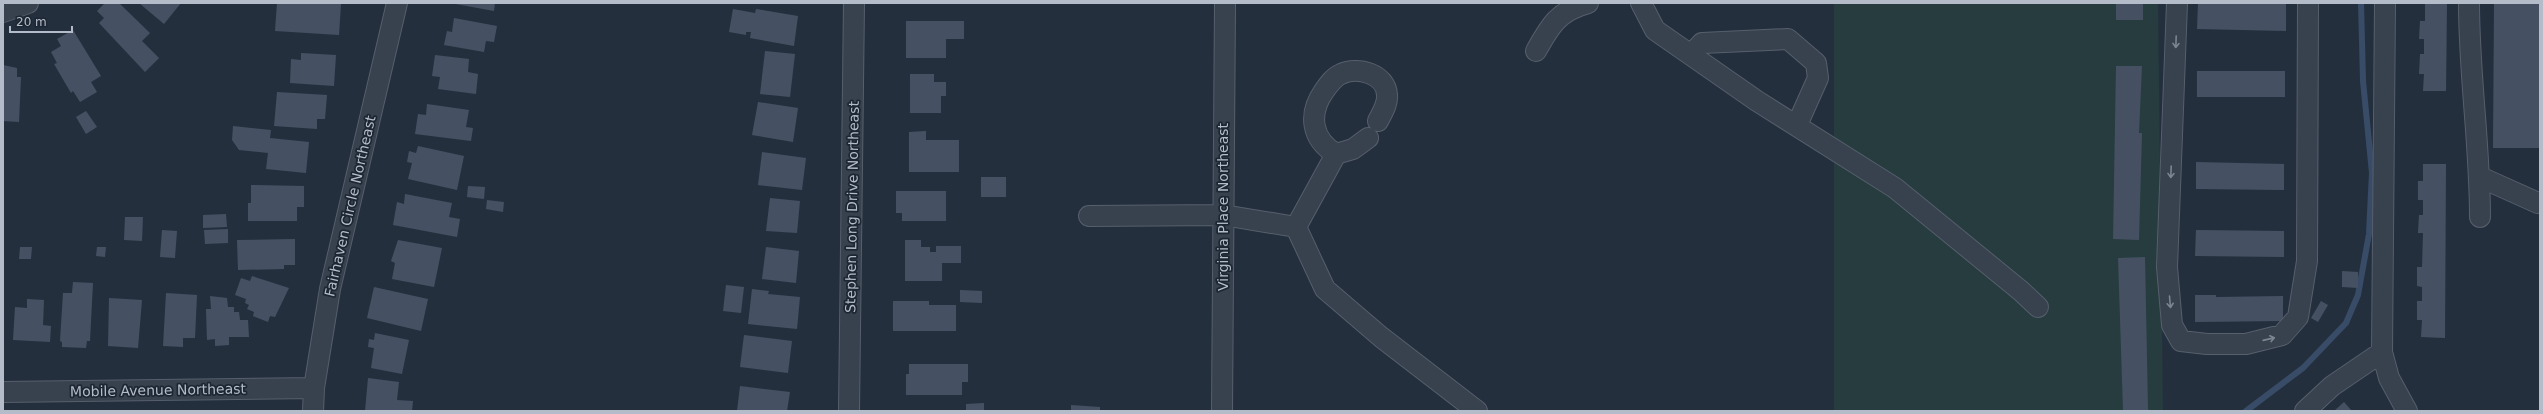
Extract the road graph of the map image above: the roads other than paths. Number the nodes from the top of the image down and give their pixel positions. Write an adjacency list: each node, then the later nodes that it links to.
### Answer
1 (28, 3): 11 (street)
2 (397, 3): 26 (street, Fairhaven Circle Northeast)
3 (854, 3): 29 (street, Stephen Long Drive Northeast)
4 (1225, 3): 20 (street, Virginia Place Northeast)
5 (1588, 3): 12 (street)
6 (1641, 3): 13 (street)
7 (2177, 3): 8 (street, one-way to 8)
8 (2308, 3)
9 (2385, 3): 25 (street)
10 (2469, 3): 18 (street)
11 (3, 12)
12 (1536, 51)
13 (1691, 55): 15 (street); 15 (street)
14 (1378, 121): 17 (street)
15 (1797, 125): 24 (street)
16 (1368, 138): 17 (street)
17 (1336, 154): 23 (street)
18 (2480, 177): 19 (street); 22 (street)
19 (2538, 203)
20 (1223, 215): 21 (street); 23 (street); 30 (street, Virginia Place Northeast)
21 (1089, 216)
22 (2480, 217)
23 (1296, 227): 31 (street)
24 (2038, 307)
25 (2382, 352): 32 (street); 33 (street)
26 (314, 388): 27 (street, Mobile Avenue Northeast); 28 (street, Fairhaven Circle Northeast)
27 (3, 392)
28 (312, 411)
29 (849, 411)
30 (1222, 411)
31 (1477, 411)
32 (2305, 411)
33 (2407, 411)

